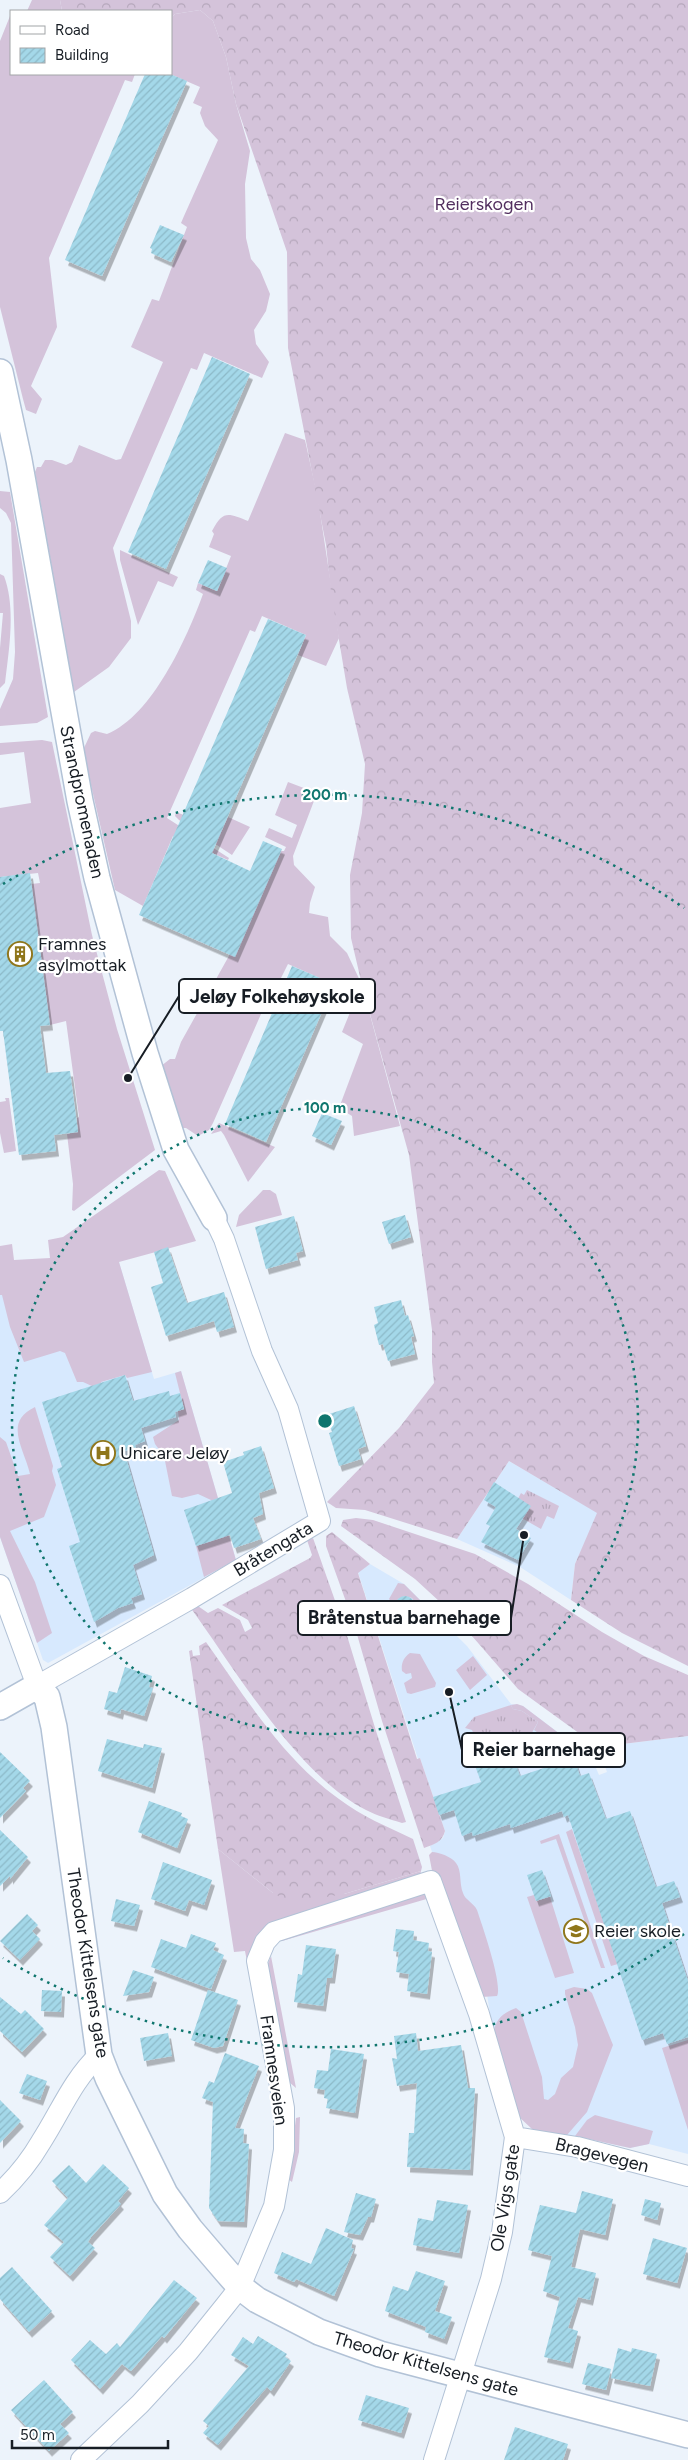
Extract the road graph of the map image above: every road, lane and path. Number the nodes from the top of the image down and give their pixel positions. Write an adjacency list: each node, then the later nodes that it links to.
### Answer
1 (0, 372): 2 (street, Strandpromenaden)
2 (214, 1218): 4 (street, Bråtengata)
3 (0, 1585): 4 (street, Theodor Kittelsens gate)
4 (37, 1686): 5 (street, Bråtengata); 7 (street, Theodor Kittelsens gate)
5 (0, 1707)
6 (431, 1881): 8 (street, Ole Vigs gate); 11 (street, Framnesveien)
7 (99, 2055): 10 (street); 11 (street, Theodor Kittelsens gate)
8 (515, 2137): 9 (street, Bragevegen); 12 (street, Ole Vigs gate)
9 (688, 2176)
10 (0, 2193)
11 (240, 2287): 12 (street, Theodor Kittelsens gate); 14 (street, Framnesveien)
12 (462, 2377): 13 (street, Theodor Kittelsens gate); 15 (street, Ole Vigs gate)
13 (688, 2435)
14 (81, 2460)
15 (434, 2460)

